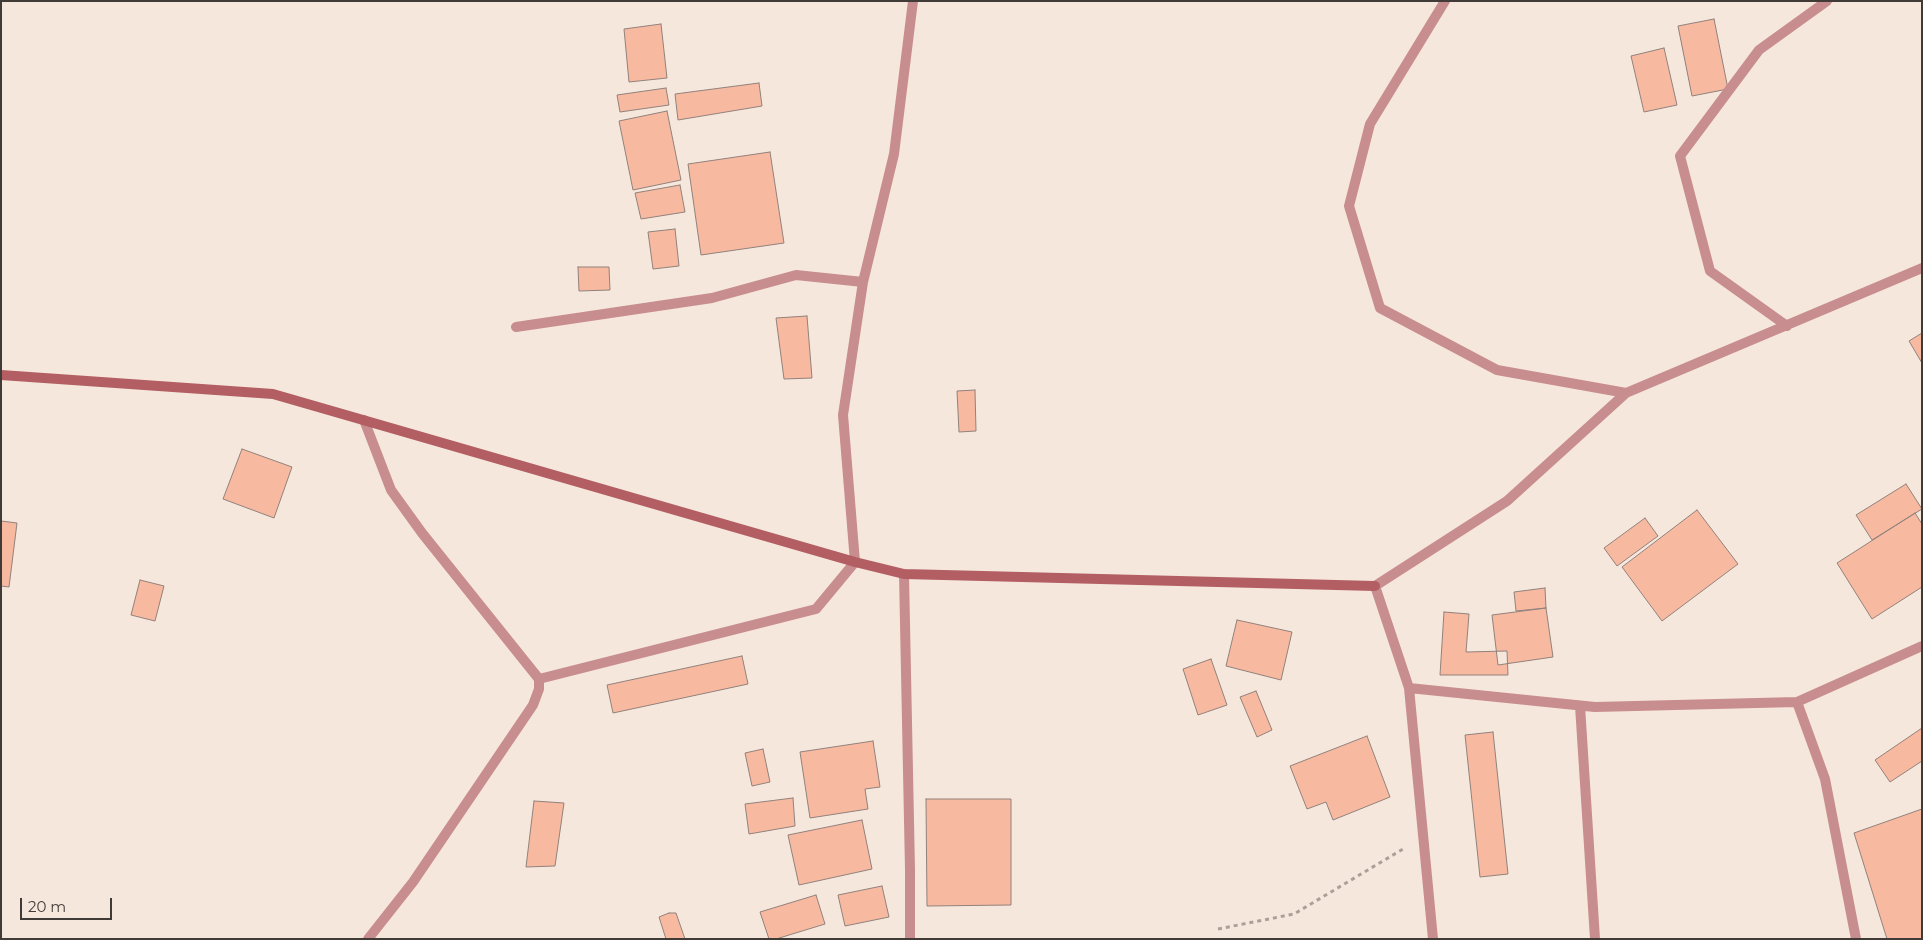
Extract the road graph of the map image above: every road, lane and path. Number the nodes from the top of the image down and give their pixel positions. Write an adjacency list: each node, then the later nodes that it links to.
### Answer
1 (913, 1): 5 (street)
2 (1445, 1): 9 (street)
3 (1827, 1): 6 (street)
4 (1922, 268): 6 (street)
5 (864, 282): 7 (street); 11 (street)
6 (1787, 326): 9 (street)
7 (516, 327)
8 (1, 375): 10 (street)
9 (1626, 393): 13 (street)
10 (364, 420): 11 (street); 15 (street)
11 (855, 562): 12 (street); 15 (street)
12 (904, 574): 13 (street); 22 (street)
13 (1375, 586): 16 (street)
14 (1922, 646): 17 (street)
15 (539, 679): 21 (street)
16 (1409, 688): 18 (street); 19 (street)
17 (1797, 702): 18 (street); 25 (street)
18 (1580, 706): 24 (street)
19 (1423, 837): 20 (path); 23 (street)
20 (1218, 929)
21 (368, 939)
22 (910, 939)
23 (1433, 939)
24 (1596, 939)
25 (1856, 939)

